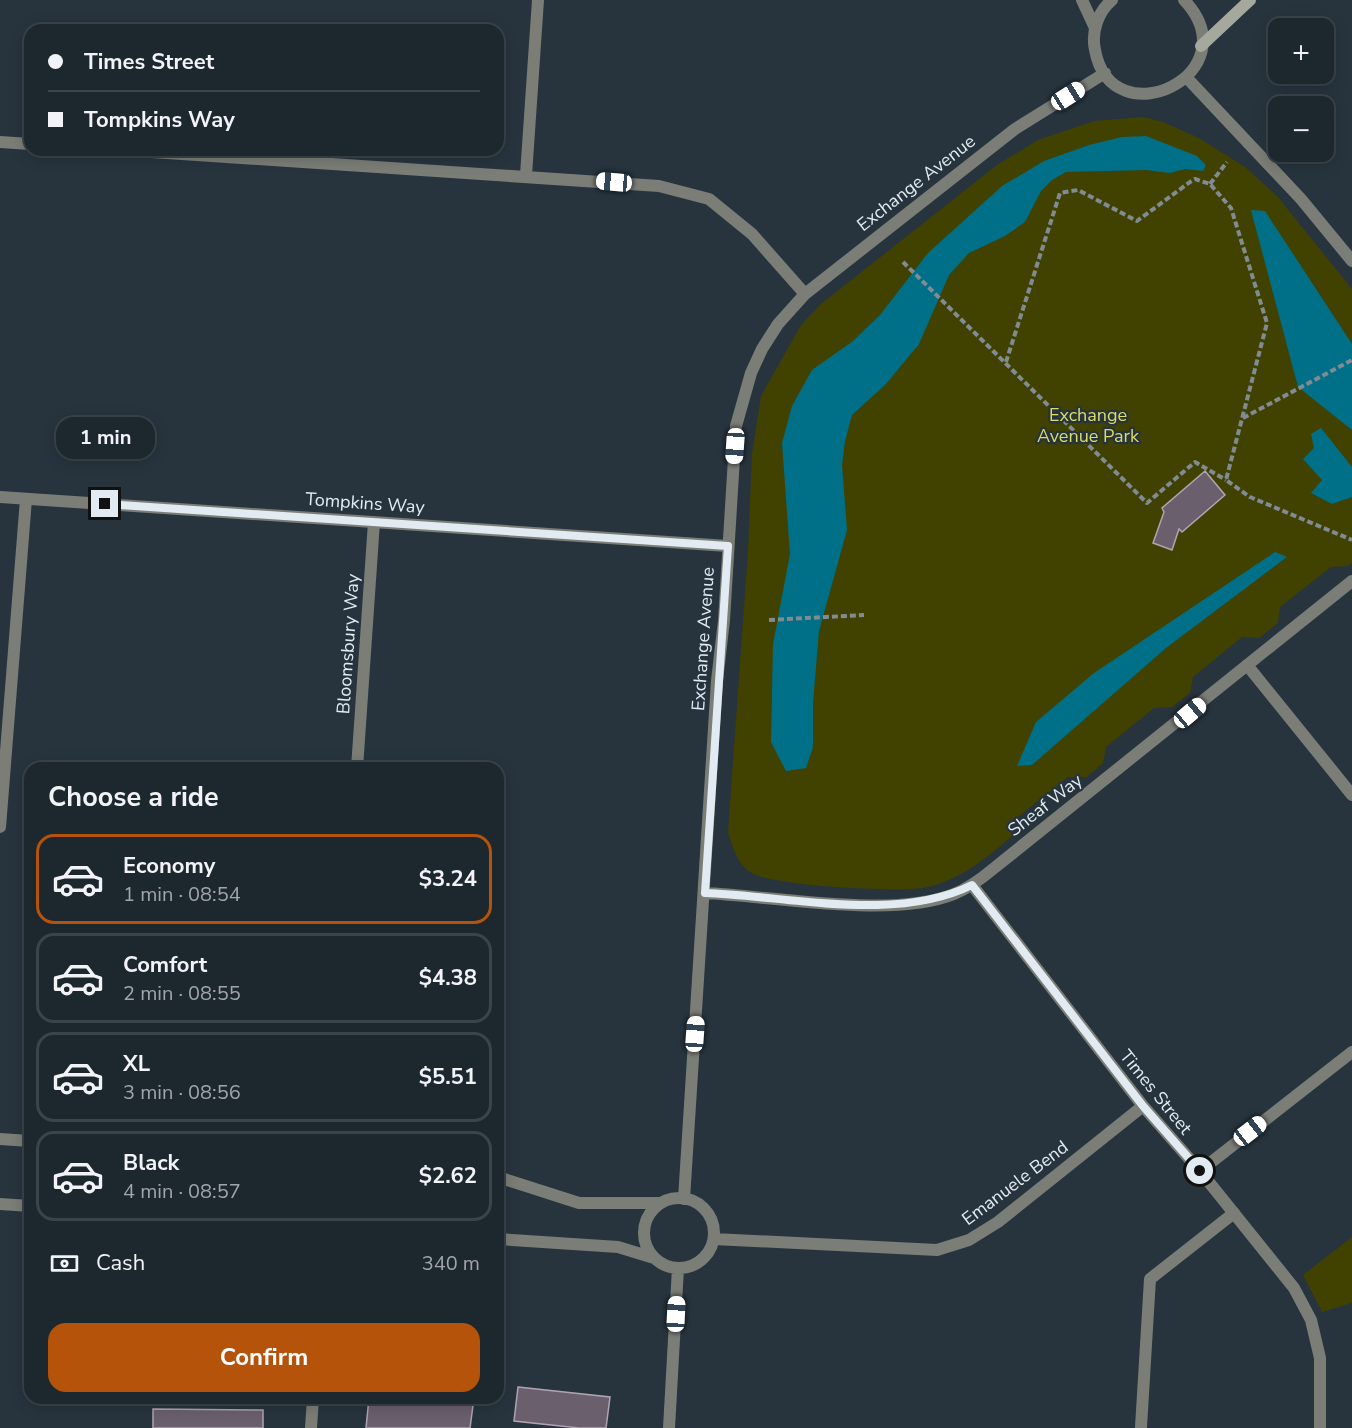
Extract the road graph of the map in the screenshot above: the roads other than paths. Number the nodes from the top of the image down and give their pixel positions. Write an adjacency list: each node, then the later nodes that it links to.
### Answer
1 (538, 0): 13 (street)
2 (1082, 0): 6 (street)
3 (1112, 0): 6 (street)
4 (1184, 0): 7 (street)
5 (1250, 0): 7 (street)
6 (1095, 28): 8 (street)
7 (1201, 46): 9 (street)
8 (1104, 73): 9 (street); 15 (street, Exchange Avenue)
9 (1187, 78): 14 (street)
10 (0, 142): 11 (street)
11 (24, 144)
12 (219, 156): 13 (street)
13 (526, 175): 15 (street)
14 (1352, 261)
15 (805, 294): 19 (street, Exchange Avenue)
16 (0, 497): 17 (street, Tompkins Way)
17 (26, 499): 18 (street, Tompkins Way); 24 (street)
18 (374, 522): 19 (street, Tompkins Way); 22 (street, Bloomsbury Way)
19 (728, 546): 26 (street, Exchange Avenue)
20 (1352, 581): 21 (street, Sheaf Way)
21 (1247, 665): 23 (street); 25 (street, Sheaf Way)
22 (357, 762)
23 (1352, 795)
24 (0, 826)
25 (972, 885): 26 (street, Sheaf Way); 28 (street, Times Street)
26 (705, 893): 33 (street, Exchange Avenue)
27 (1352, 1052): 31 (street)
28 (1143, 1106): 31 (street, Times Street); 39 (street, Emanuele Bend)
29 (0, 1139): 30 (street)
30 (24, 1141)
31 (1200, 1171): 37 (street, Times Street)
32 (504, 1179): 34 (street)
33 (684, 1198): 34 (street); 39 (street)
34 (662, 1203): 40 (street)
35 (0, 1204): 36 (street)
36 (24, 1206)
37 (1234, 1213): 43 (street); 46 (street, Times Street)
38 (504, 1239): 40 (street)
39 (714, 1239): 41 (street)
40 (654, 1258): 41 (street)
41 (678, 1268): 45 (street)
42 (313, 1404): 44 (street)
43 (1140, 1427)
44 (311, 1428)
45 (669, 1428)
46 (1320, 1428)

